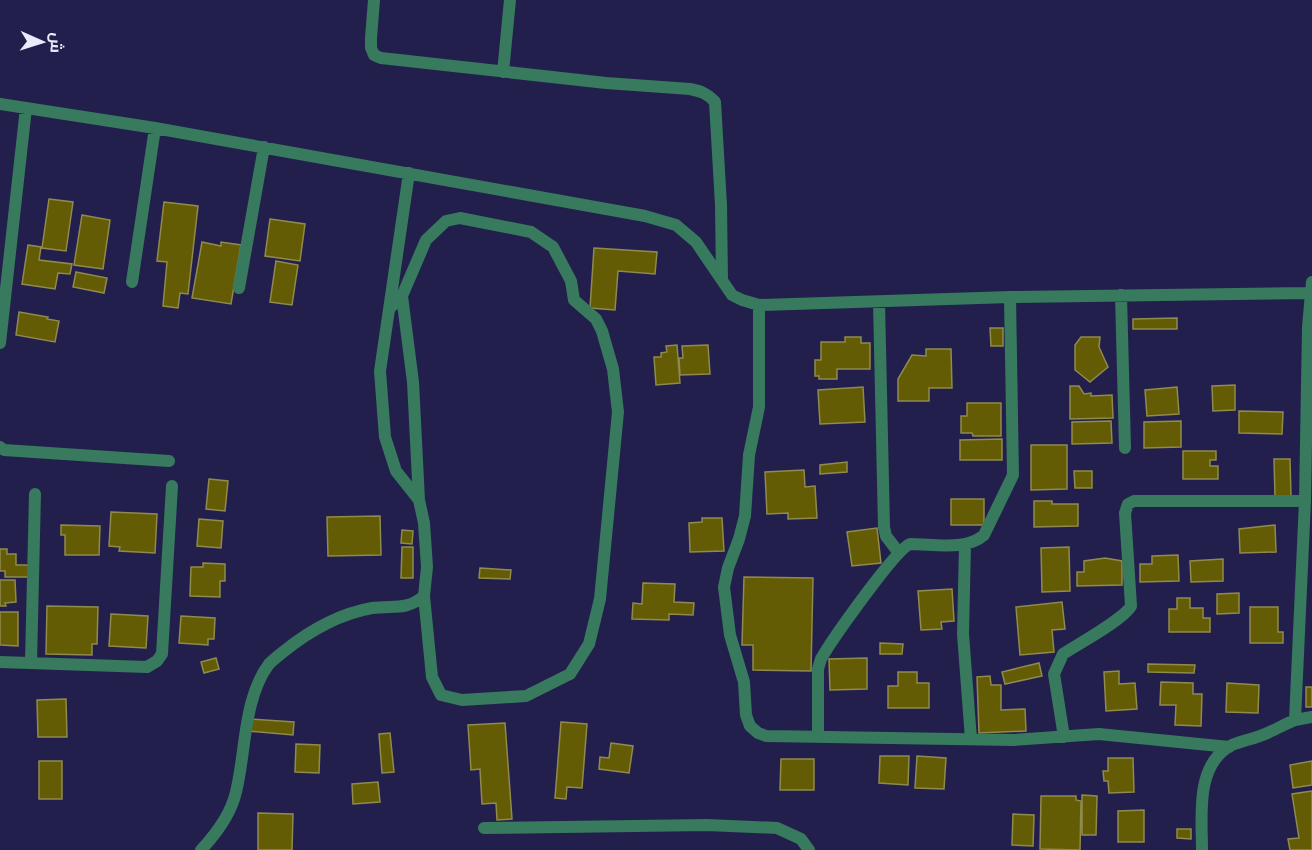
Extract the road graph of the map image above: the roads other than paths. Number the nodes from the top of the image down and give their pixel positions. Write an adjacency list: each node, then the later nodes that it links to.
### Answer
1 (374, 0): 3 (street)
2 (510, 0): 3 (street)
3 (503, 72): 10 (street)
4 (0, 104): 5 (street)
5 (26, 108): 6 (street); 19 (street)
6 (154, 128): 7 (street); 9 (street)
7 (264, 147): 8 (street); 12 (street)
8 (409, 173): 10 (street); 18 (street)
9 (132, 282)
10 (722, 282): 17 (street)
11 (1311, 287): 13 (street); 26 (street)
12 (239, 288)
13 (1121, 295): 15 (street); 21 (street)
14 (402, 296): 18 (street); 25 (street); 29 (street)
15 (1010, 297): 16 (street); 27 (street)
16 (879, 302): 17 (street); 28 (street)
17 (759, 305): 34 (street)
18 (389, 309): 25 (street)
19 (0, 343)
20 (0, 447): 22 (street)
21 (1125, 448)
22 (170, 461)
23 (172, 486): 31 (street)
24 (35, 494): 31 (street)
25 (419, 500): 29 (street)
26 (1305, 501): 33 (street); 35 (street)
27 (965, 545): 28 (street); 36 (street)
28 (898, 553): 34 (street)
29 (424, 596): 39 (street)
30 (0, 662): 31 (street)
31 (31, 662)
32 (1312, 717): 33 (street)
33 (1295, 720): 37 (street)
34 (818, 736): 36 (street)
35 (1064, 737): 36 (street); 37 (street)
36 (971, 739)
37 (1229, 747): 41 (street)
38 (484, 828): 40 (street)
39 (201, 850)
40 (809, 850)
41 (1202, 850)

